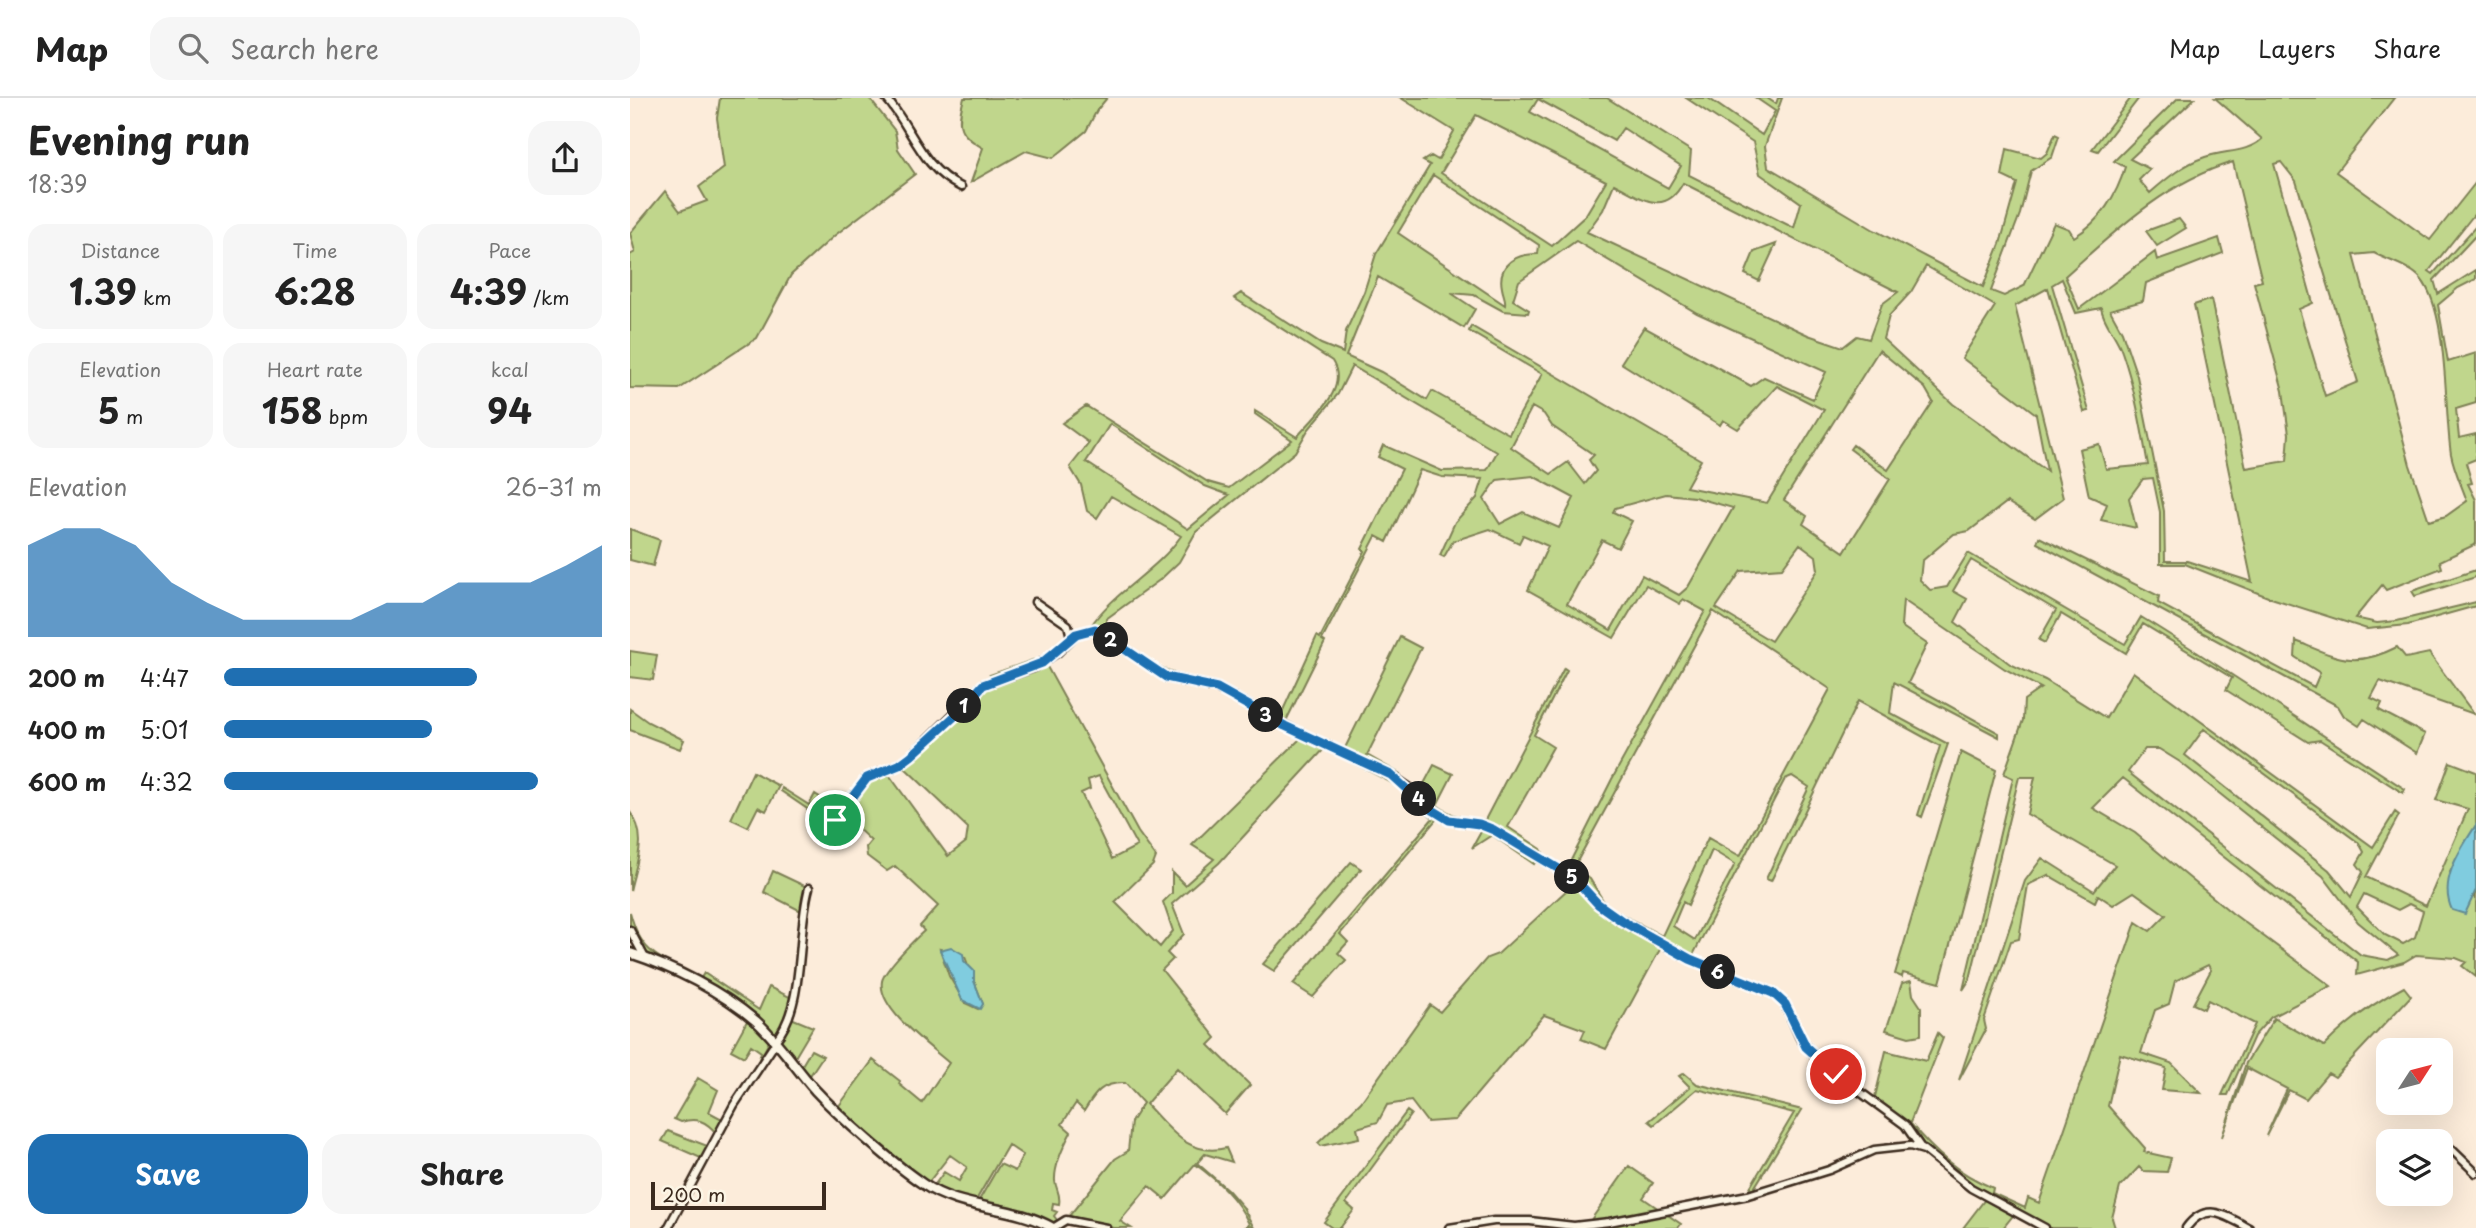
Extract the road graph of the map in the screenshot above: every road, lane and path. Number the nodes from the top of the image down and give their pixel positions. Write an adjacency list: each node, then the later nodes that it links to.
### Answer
1 (886, 98): 2 (street)
2 (961, 187)
3 (1035, 602): 4 (street)
4 (1071, 639): 5 (street); 11 (street)
5 (835, 820)
6 (809, 888): 10 (street)
7 (630, 930): 9 (street)
8 (630, 953): 9 (main road)
9 (645, 958): 10 (main road)
10 (775, 1041): 14 (street); 15 (main road)
11 (1920, 1148): 17 (street); 18 (street)
12 (2453, 1151): 13 (street)
13 (2476, 1173)
14 (668, 1228)
15 (1053, 1228): 16 (street)
16 (1106, 1228)
17 (1450, 1228)
18 (2045, 1228)
19 (2186, 1228): 20 (street)
20 (2249, 1228)

